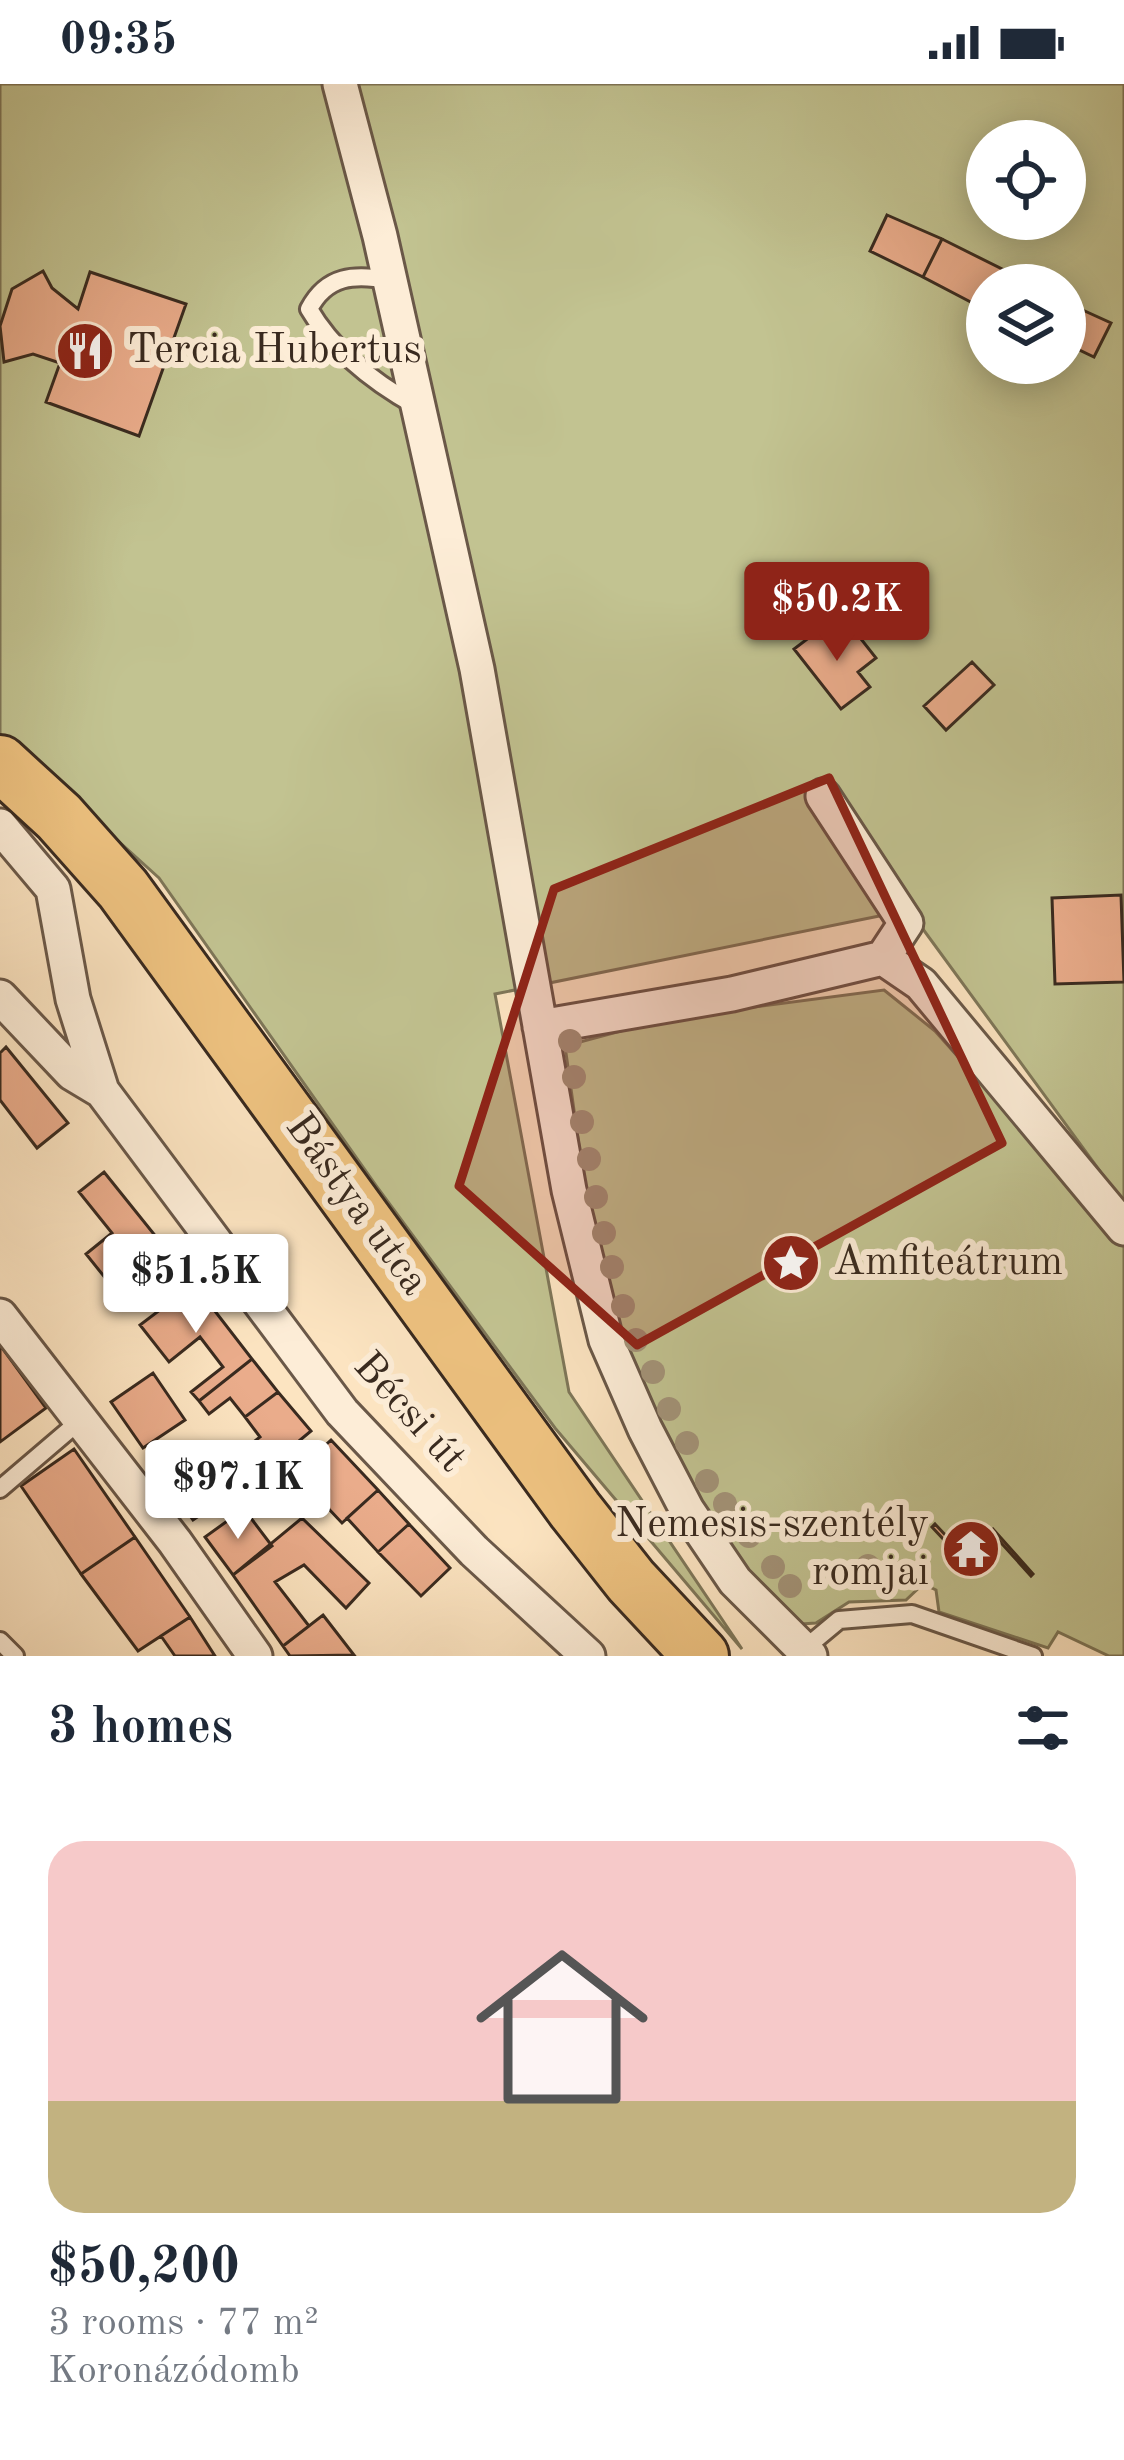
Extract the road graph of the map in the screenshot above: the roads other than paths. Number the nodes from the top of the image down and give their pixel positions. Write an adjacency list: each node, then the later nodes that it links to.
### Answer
1 (340, 84): 2 (street)
2 (389, 280): 3 (street); 3 (lane)
3 (417, 406): 9 (street)
4 (0, 763): 20 (main road, Bástya utca)
5 (823, 796): 7 (street)
6 (0, 826): 10 (street, Bécsi út)
7 (883, 958): 9 (street); 11 (street)
8 (0, 997): 10 (street, Bécsi út)
9 (540, 1027): 16 (street)
10 (102, 1091): 19 (street, Bécsi út)
11 (1124, 1228)
12 (0, 1316): 13 (street)
13 (85, 1426): 14 (lane); 18 (street)
14 (0, 1489)
15 (0, 1641): 17 (lane)
16 (807, 1653): 21 (lane)
17 (14, 1656)
18 (255, 1656)
19 (587, 1656)
20 (701, 1656)
21 (1034, 1656)

